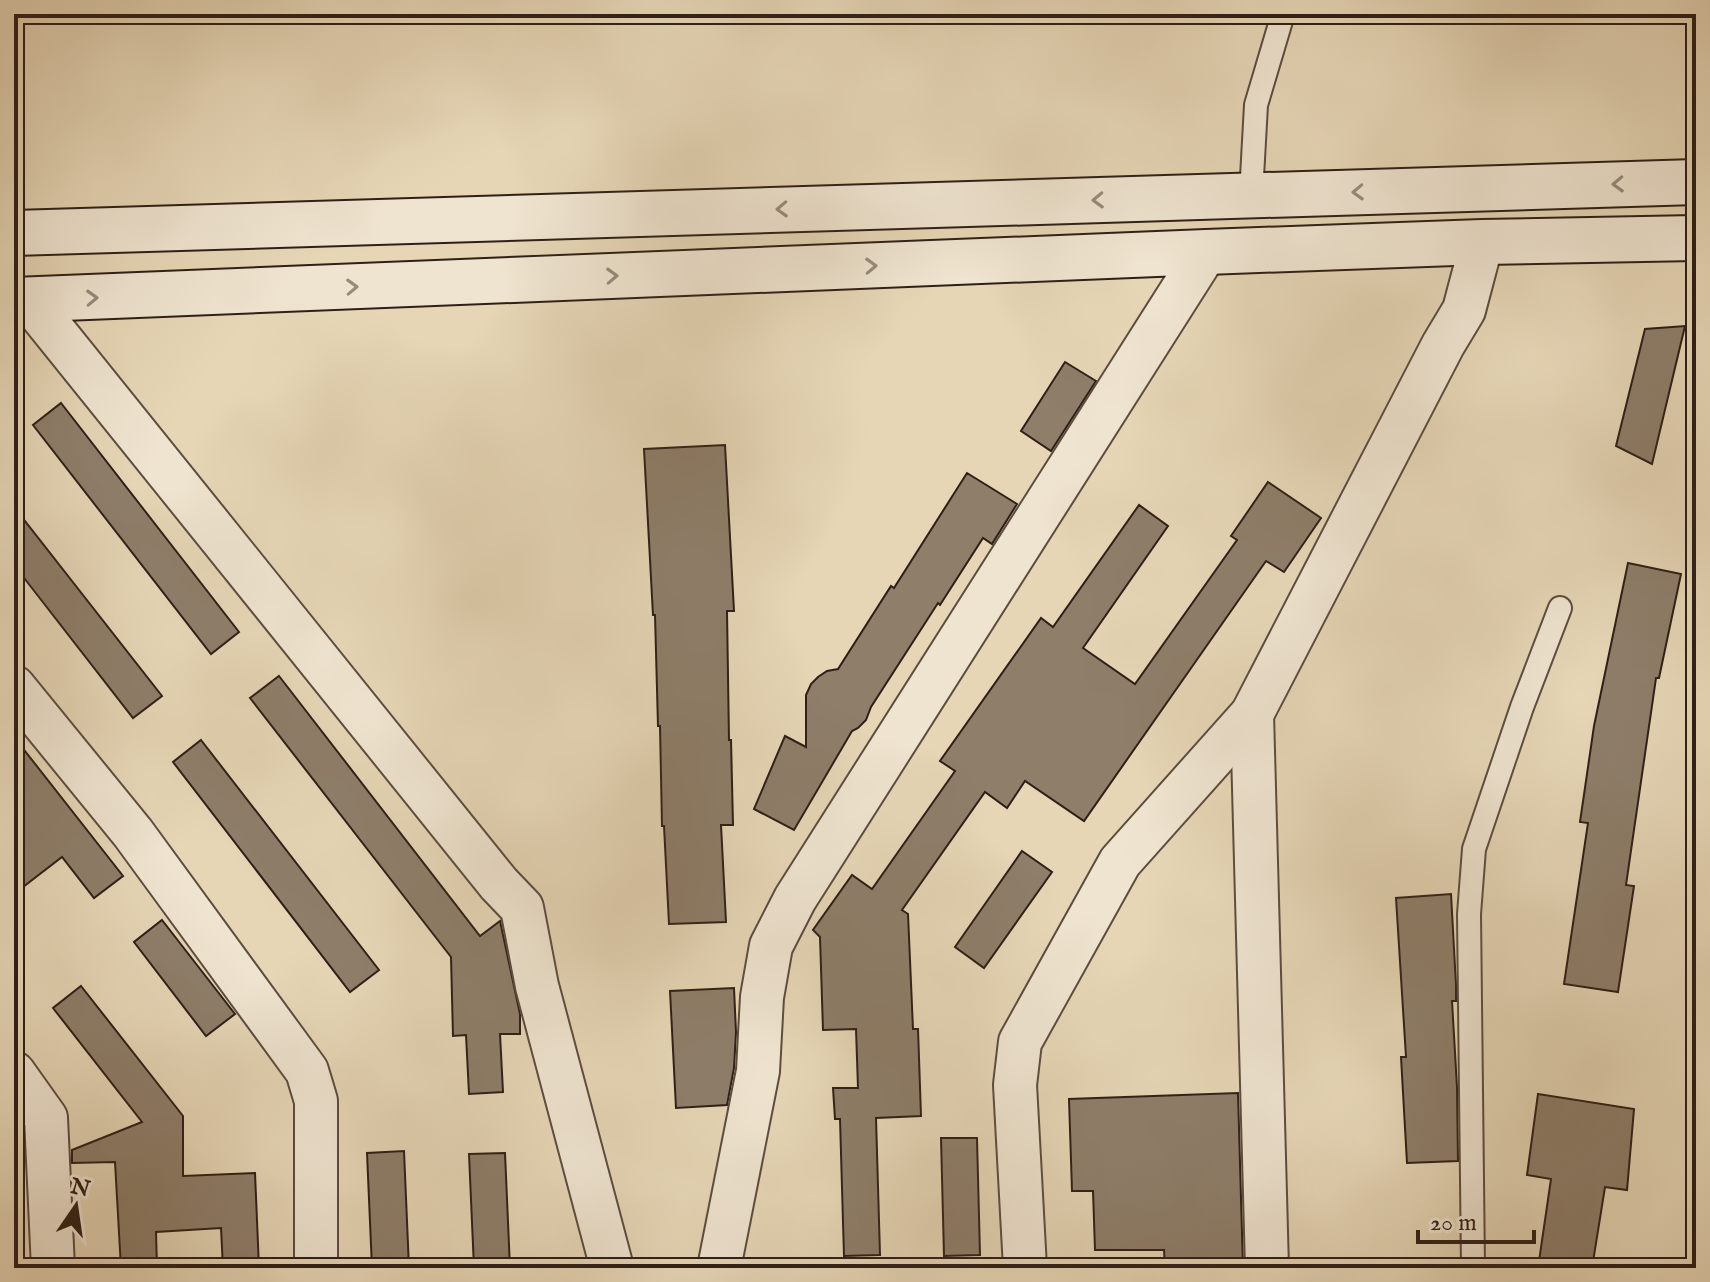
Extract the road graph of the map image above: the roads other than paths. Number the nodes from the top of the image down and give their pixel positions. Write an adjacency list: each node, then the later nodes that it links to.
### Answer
1 (1283, 14): 3 (lane)
2 (1696, 182): 3 (street, one-way to 3)
3 (1251, 195): 4 (street, one-way to 4)
4 (14, 233)
5 (1696, 238): 6 (street)
6 (1482, 242): 7 (street); 11 (street)
7 (1206, 252): 8 (street, one-way to 7); 16 (street)
8 (22, 300): 15 (street)
9 (1560, 608): 19 (lane)
10 (14, 687): 14 (street)
11 (1252, 714): 17 (street); 18 (street)
12 (14, 1073): 13 (street)
13 (53, 1268)
14 (316, 1268)
15 (612, 1268)
16 (719, 1268)
17 (1025, 1268)
18 (1267, 1268)
19 (1473, 1268)

